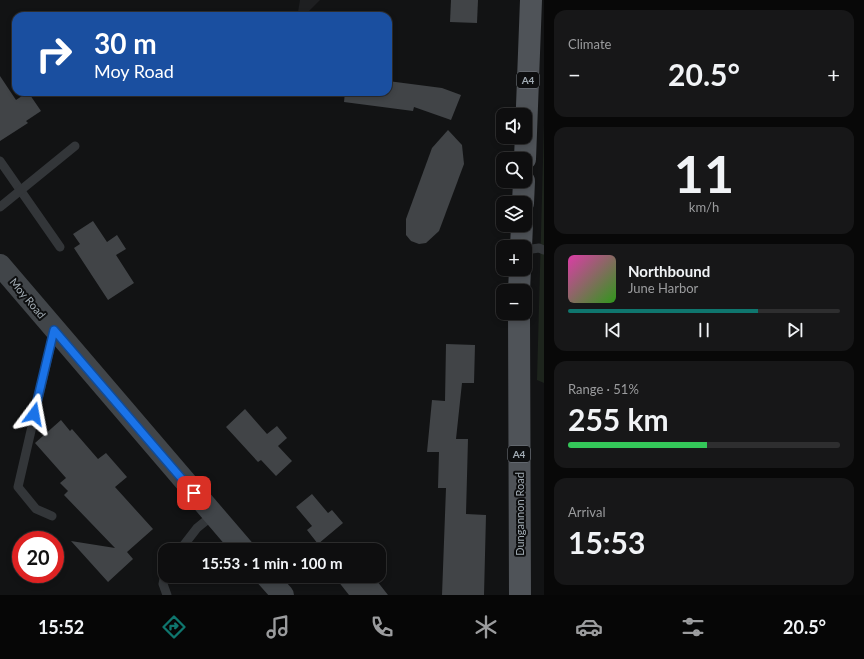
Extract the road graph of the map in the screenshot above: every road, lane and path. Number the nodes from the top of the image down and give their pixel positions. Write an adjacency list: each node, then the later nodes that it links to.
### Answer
1 (531, 0): 3 (main road, A4)
2 (75, 146): 5 (lane)
3 (525, 152)
4 (0, 161): 5 (lane)
5 (21, 190): 6 (lane); 7 (lane)
6 (0, 207)
7 (60, 246)
8 (532, 249): 9 (lane)
9 (544, 250)
10 (0, 266): 12 (main road, Moy Road)
11 (518, 320): 21 (main road, Dungannon Road / A4)
12 (54, 330): 13 (main road, Moy Road); 14 (lane)
13 (213, 515): 15 (lane); 16 (main road, Moy Road)
14 (52, 516)
15 (185, 543)
16 (238, 543)
17 (163, 583): 19 (lane)
18 (272, 583): 20 (main road)
19 (167, 595)
20 (283, 595)
21 (520, 595)

